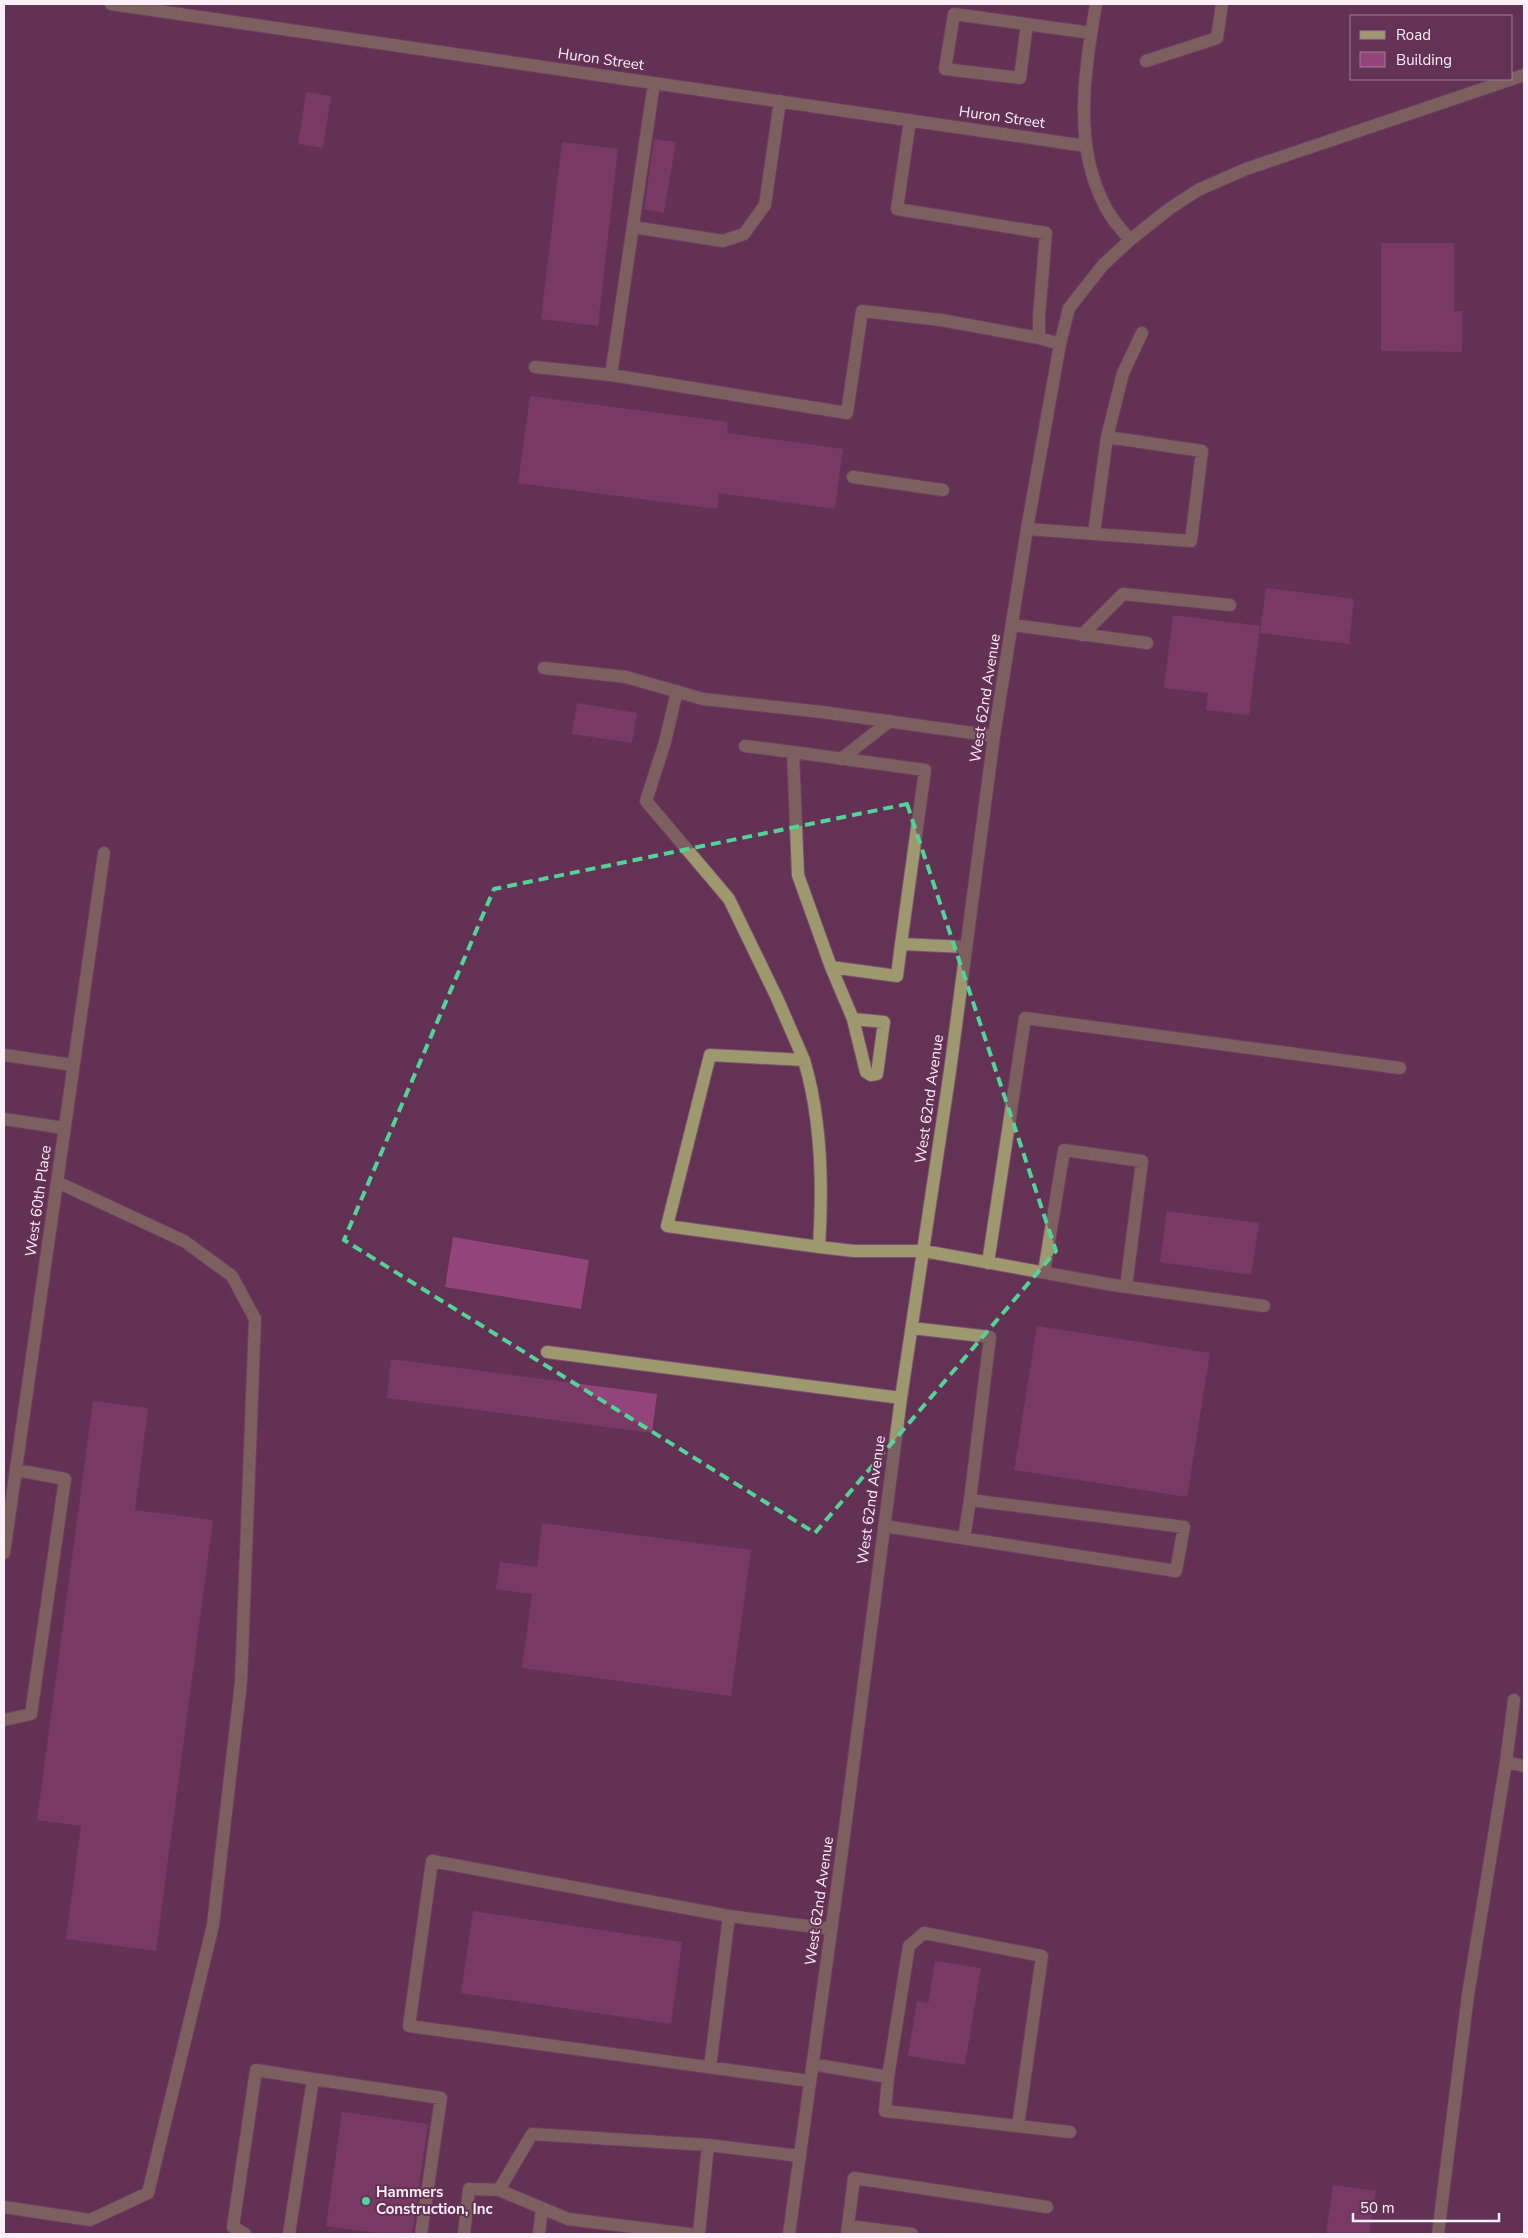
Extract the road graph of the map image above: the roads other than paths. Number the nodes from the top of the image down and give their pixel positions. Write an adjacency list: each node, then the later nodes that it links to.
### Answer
1 (111, 4): 5 (street, Huron Street)
2 (184, 4): 5 (street)
3 (1096, 4): 7 (street)
4 (1222, 4): 8 (street)
5 (195, 16): 10 (street, Huron Street)
6 (1027, 24): 6 (street); 7 (street)
7 (1091, 32): 13 (street)
8 (1146, 61)
9 (1509, 80): 15 (street)
10 (654, 83): 11 (street, Huron Street); 14 (street)
11 (780, 102): 12 (street, Huron Street); 14 (street)
12 (910, 120): 13 (street, Huron Street); 17 (street)
13 (1086, 146): 15 (street)
14 (633, 227): 20 (street)
15 (1130, 240): 18 (street, West 62nd Avenue)
16 (1142, 333): 21 (street)
17 (1039, 338): 18 (street); 20 (street)
18 (1060, 344): 24 (street, West 62nd Avenue)
19 (535, 367): 20 (street)
20 (611, 375)
21 (1107, 436): 25 (street); 25 (street)
22 (853, 477): 23 (street)
23 (943, 490)
24 (1027, 529): 25 (street); 27 (street, West 62nd Avenue)
25 (1094, 533)
26 (1230, 605): 28 (street)
27 (1013, 625): 28 (street); 33 (street, West 62nd Avenue)
28 (1082, 635): 29 (street)
29 (1147, 643)
30 (544, 668): 31 (street)
31 (677, 691): 32 (street); 43 (street)
32 (890, 722): 33 (street); 36 (street)
33 (994, 736): 39 (street, West 62nd Avenue)
34 (746, 746): 35 (street)
35 (793, 752): 36 (street); 40 (street)
36 (840, 759): 38 (street)
37 (104, 853): 44 (street, West 60th Place)
38 (901, 944): 39 (street); 40 (street)
39 (966, 947): 50 (street, West 62nd Avenue)
40 (831, 967): 41 (street)
41 (853, 1019)
42 (4, 1056): 44 (street)
43 (804, 1060): 49 (street); 49 (street)
44 (73, 1065): 47 (street, West 60th Place)
45 (1400, 1068): 51 (street)
46 (4, 1119): 47 (street)
47 (64, 1128): 48 (street, West 60th Place)
48 (57, 1182): 58 (street, West 60th Place); 79 (street)
49 (819, 1247): 50 (street)
50 (924, 1251): 51 (street); 55 (street, West 62nd Avenue)
51 (988, 1263): 52 (street)
52 (1044, 1272): 53 (street); 53 (street)
53 (1126, 1287): 54 (street)
54 (1264, 1306)
55 (912, 1328): 57 (street, West 62nd Avenue); 59 (street)
56 (547, 1352): 57 (street)
57 (902, 1398): 60 (street, West 62nd Avenue)
58 (16, 1470): 62 (street, West 60th Place); 64 (street)
59 (970, 1500): 61 (street); 61 (street)
60 (884, 1526): 61 (street); 68 (street, West 62nd Avenue)
61 (964, 1538)
62 (4, 1553)
63 (1514, 1700): 65 (street)
64 (4, 1720)
65 (1506, 1762): 66 (street); 94 (street)
66 (1524, 1766)
67 (729, 1916): 68 (street); 70 (street); 70 (street)
68 (831, 1929): 69 (street, West 62nd Avenue)
69 (812, 2064): 71 (street); 73 (street, West 62nd Avenue)
70 (710, 2066): 73 (street)
71 (888, 2077): 74 (street); 74 (street)
72 (313, 2079): 85 (street); 86 (street); 87 (street)
73 (809, 2081): 77 (street, West 62nd Avenue)
74 (1018, 2126): 75 (street)
75 (1070, 2132)
76 (708, 2145): 77 (street); 78 (street); 91 (street)
77 (800, 2156): 92 (street, West 62nd Avenue)
78 (499, 2190): 81 (street); 88 (street)
79 (4, 2207)
80 (1047, 2207): 82 (street)
81 (542, 2208): 83 (street); 89 (street)
82 (847, 2230): 93 (street)
83 (636, 2231): 84 (street)
84 (665, 2233): 90 (street)
85 (245, 2234)
86 (289, 2234)
87 (421, 2234)
88 (464, 2234)
89 (538, 2234)
90 (690, 2234)
91 (699, 2234)
92 (789, 2234)
93 (912, 2234)
94 (1438, 2234)

